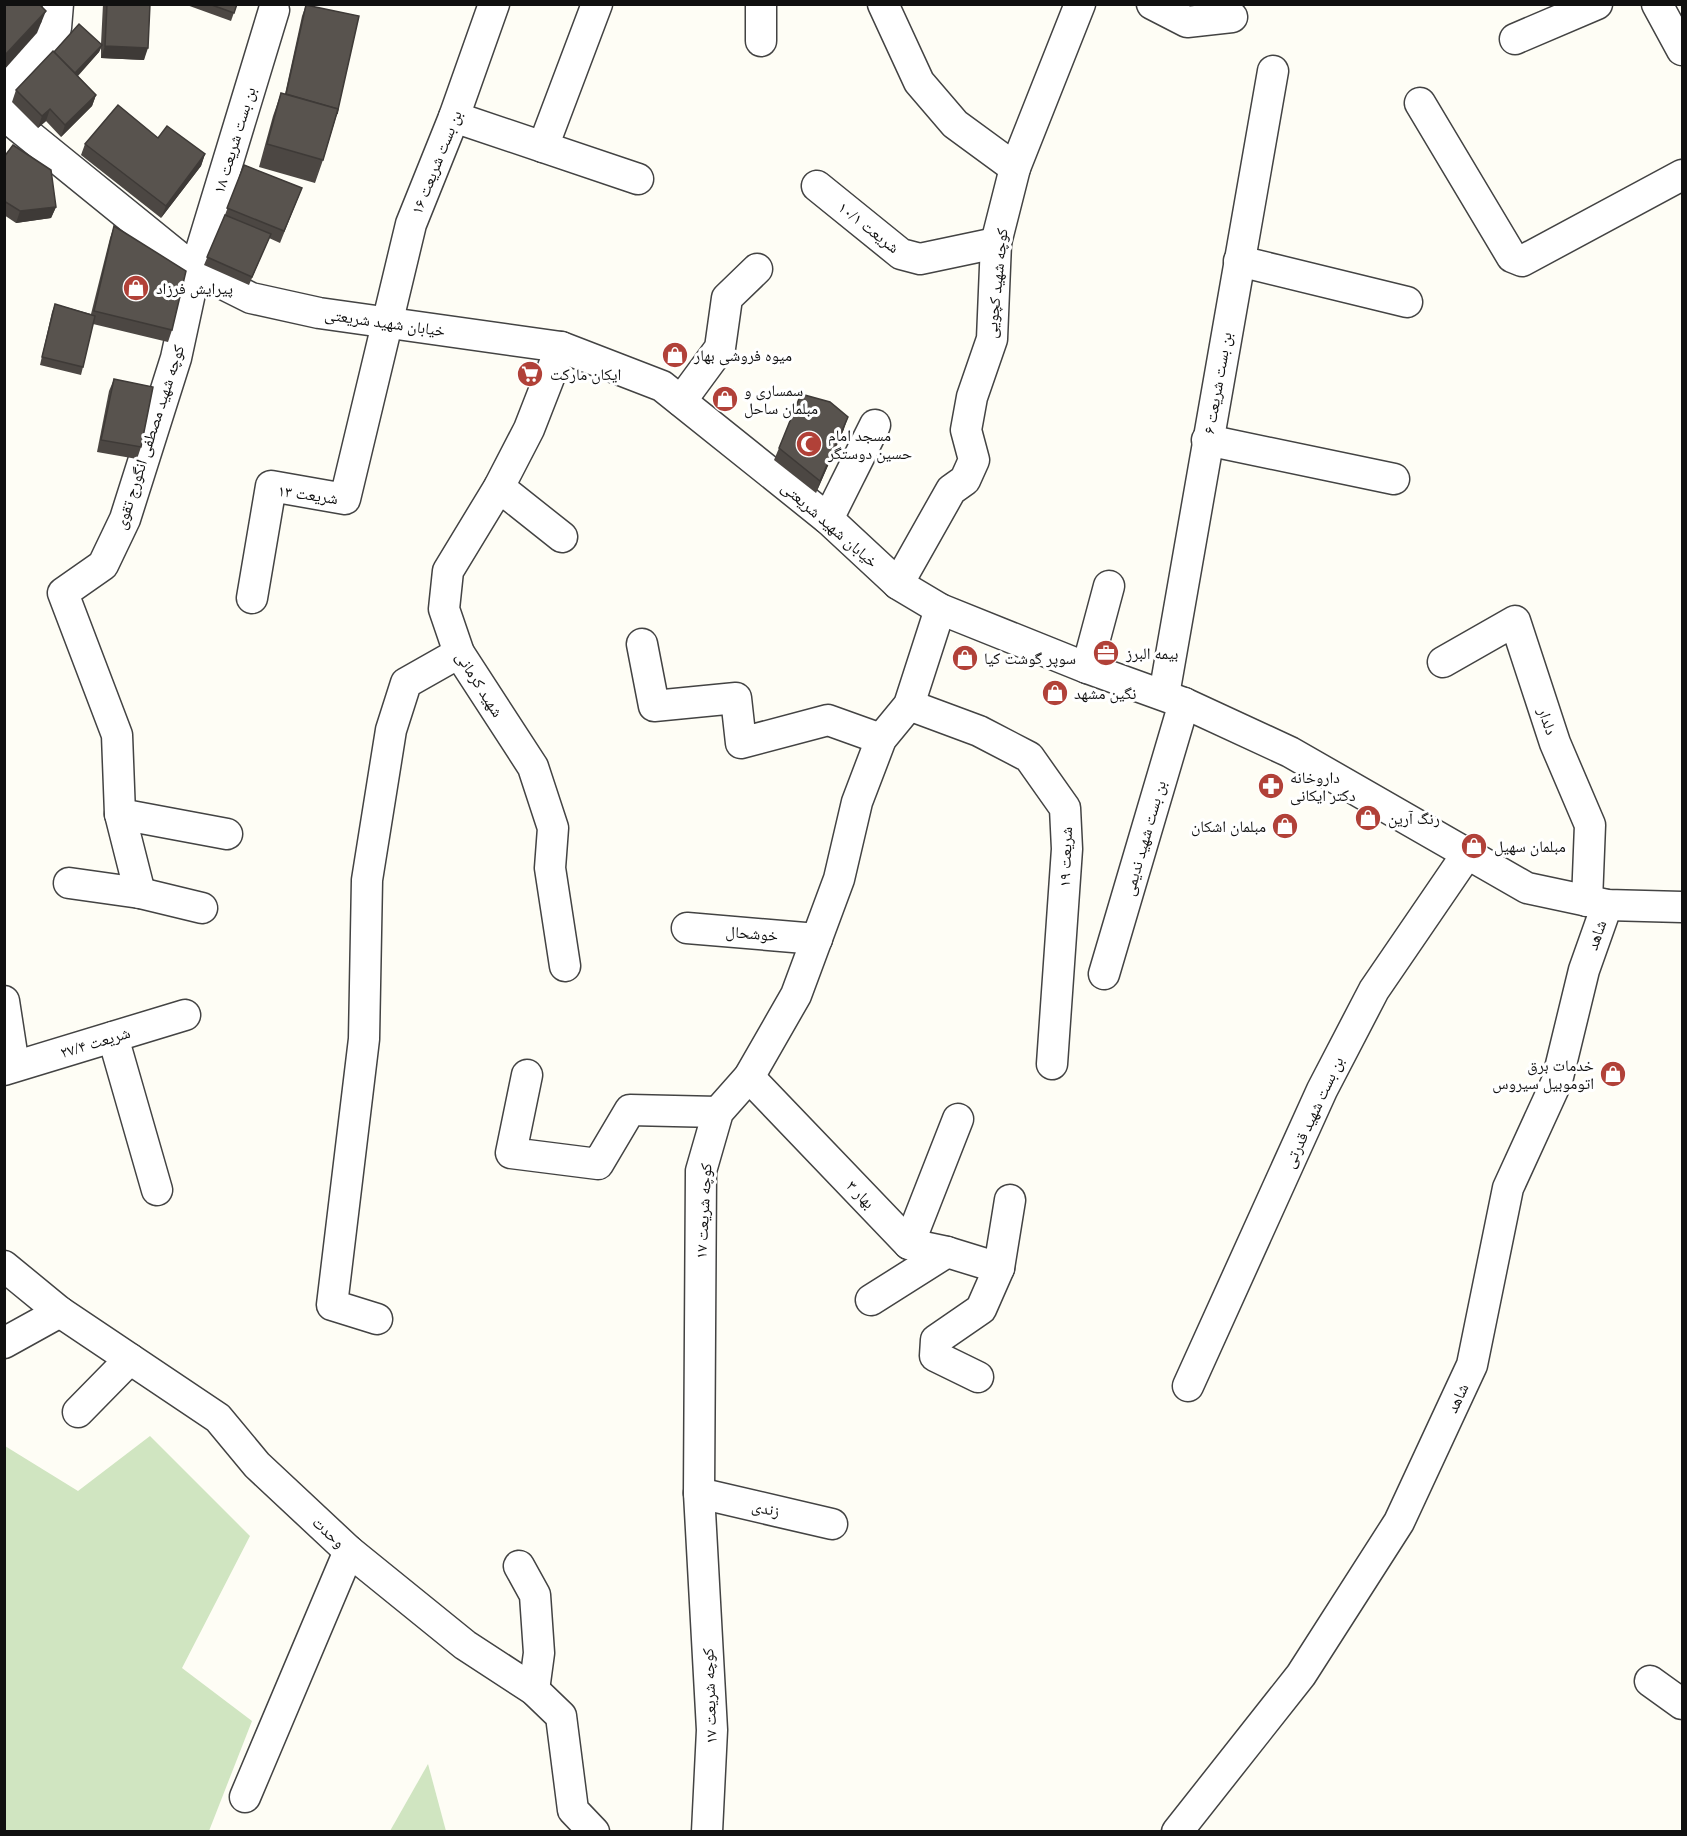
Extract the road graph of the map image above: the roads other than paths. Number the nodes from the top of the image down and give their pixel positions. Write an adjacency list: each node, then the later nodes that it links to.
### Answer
1 (58, 4): 16 (street)
2 (494, 4): 19 (street, بن بست شریعت ۱۶)
3 (597, 4): 20 (street)
4 (761, 4): 13 (street)
5 (883, 4): 21 (street)
6 (1080, 4): 21 (street, کوچه شهید کچویی)
7 (1152, 4): 11 (street)
8 (1597, 4): 12 (street)
9 (1657, 4): 14 (street)
10 (274, 10): 28 (street, بن بست شریعت ۱۸)
11 (1232, 17)
12 (1515, 39)
13 (761, 41)
14 (1683, 50)
15 (1273, 71): 26 (street, بن بست شریعت ۶)
16 (4, 94)
17 (1420, 103): 22 (street)
18 (4, 115): 28 (street, خیابان شهید شریعتی)
19 (454, 117): 20 (street); 30 (street, بن بست شریعت ۱۶)
20 (543, 147): 23 (street)
21 (1015, 168): 25 (street, کوچه شهید کچویی)
22 (1683, 175)
23 (638, 179)
24 (817, 186): 25 (street, شریعت ۱۰/۱)
25 (996, 243): 39 (street, کوچه شهید کچویی)
26 (1239, 261): 29 (street); 34 (street, بن بست شریعت ۶)
27 (757, 269): 32 (street)
28 (195, 270): 30 (street, خیابان شهید شریعتی); 50 (street, کوچه شهید مصطفی انگورج تقوی)
29 (1407, 302)
30 (388, 322): 31 (street, خیابان شهید شریعتی); 41 (street, شریعت ۱۳)
31 (561, 347): 32 (street, خیابان شهید شریعتی); 36 (street, شهید کرمانی)
32 (681, 401): 37 (street, خیابان شهید شریعتی)
33 (875, 425): 37 (street)
34 (1207, 440): 35 (street); 47 (street, بن بست شریعت ۶)
35 (1394, 479)
36 (500, 487): 38 (street); 44 (street, شهید کرمانی)
37 (828, 519): 39 (street, خیابان شهید شریعتی)
38 (562, 537)
39 (898, 584): 42 (street, خیابان شهید شریعتی)
40 (1109, 586): 46 (street)
41 (252, 598)
42 (940, 609): 46 (street, خیابان شهید شریعتی); 48 (street, کوچه شریعت ۱۷)
43 (642, 644): 49 (street)
44 (459, 653): 60 (street, شهید کرمانی); 79 (street)
45 (1443, 662): 55 (street, دلدار)
46 (1087, 668): 47 (street, خیابان شهید شریعتی)
47 (1174, 699): 52 (street, خیابان شهید شریعتی); 61 (street, بن بست شهید ندیمی)
48 (909, 705): 49 (street, کوچه شریعت ۱۷); 65 (street, شریعت ۱۹)
49 (881, 738): 59 (street, کوچه شریعت ۱۷)
50 (120, 814): 51 (street); 54 (street, کوچه شهید مصطفی انگورج تقوی)
51 (227, 834)
52 (1467, 854): 55 (street, خیابان شهید شریعتی); 83 (street, بن بست شهید قدرتی)
53 (69, 883): 54 (street)
54 (140, 893): 57 (street)
55 (1597, 903): 56 (street, خیابان شهید شریعتی); 95 (street, شاهد)
56 (1683, 907)
57 (202, 908)
58 (687, 928): 59 (street, خوشحال)
59 (817, 939): 68 (street, کوچه شریعت ۱۷)
60 (565, 966)
61 (1104, 974)
62 (4, 1001): 66 (street)
63 (185, 1015): 64 (street, شریعت ۲۷/۴)
64 (113, 1037): 66 (street, شریعت ۲۷/۴); 71 (street)
65 (1052, 1064)
66 (9, 1068)
67 (527, 1074): 69 (street)
68 (749, 1077): 69 (street, کوچه شریعت ۱۷); 73 (street, بهار ۳)
69 (718, 1112): 85 (street, کوچه شریعت ۱۷)
70 (958, 1119): 73 (street)
71 (157, 1190)
72 (1010, 1200): 76 (street)
73 (909, 1244): 74 (street)
74 (947, 1252): 76 (street); 77 (street)
75 (4, 1266): 78 (street, وحدت)
76 (999, 1268): 82 (street)
77 (871, 1300)
78 (60, 1312): 80 (street); 81 (street, وحدت)
79 (377, 1319)
80 (4, 1343)
81 (130, 1359): 84 (street); 87 (street, وحدت)
82 (978, 1377)
83 (1188, 1386)
84 (78, 1412)
85 (699, 1493): 86 (street, زندی); 94 (street, کوچه شریعت ۱۷)
86 (832, 1524)
87 (349, 1551): 90 (street, وحدت); 92 (street)
88 (519, 1566): 90 (street)
89 (1650, 1681): 91 (street)
90 (534, 1690): 93 (street, وحدت)
91 (1683, 1704)
92 (245, 1797)
93 (594, 1832)
94 (707, 1832)
95 (1177, 1832)

